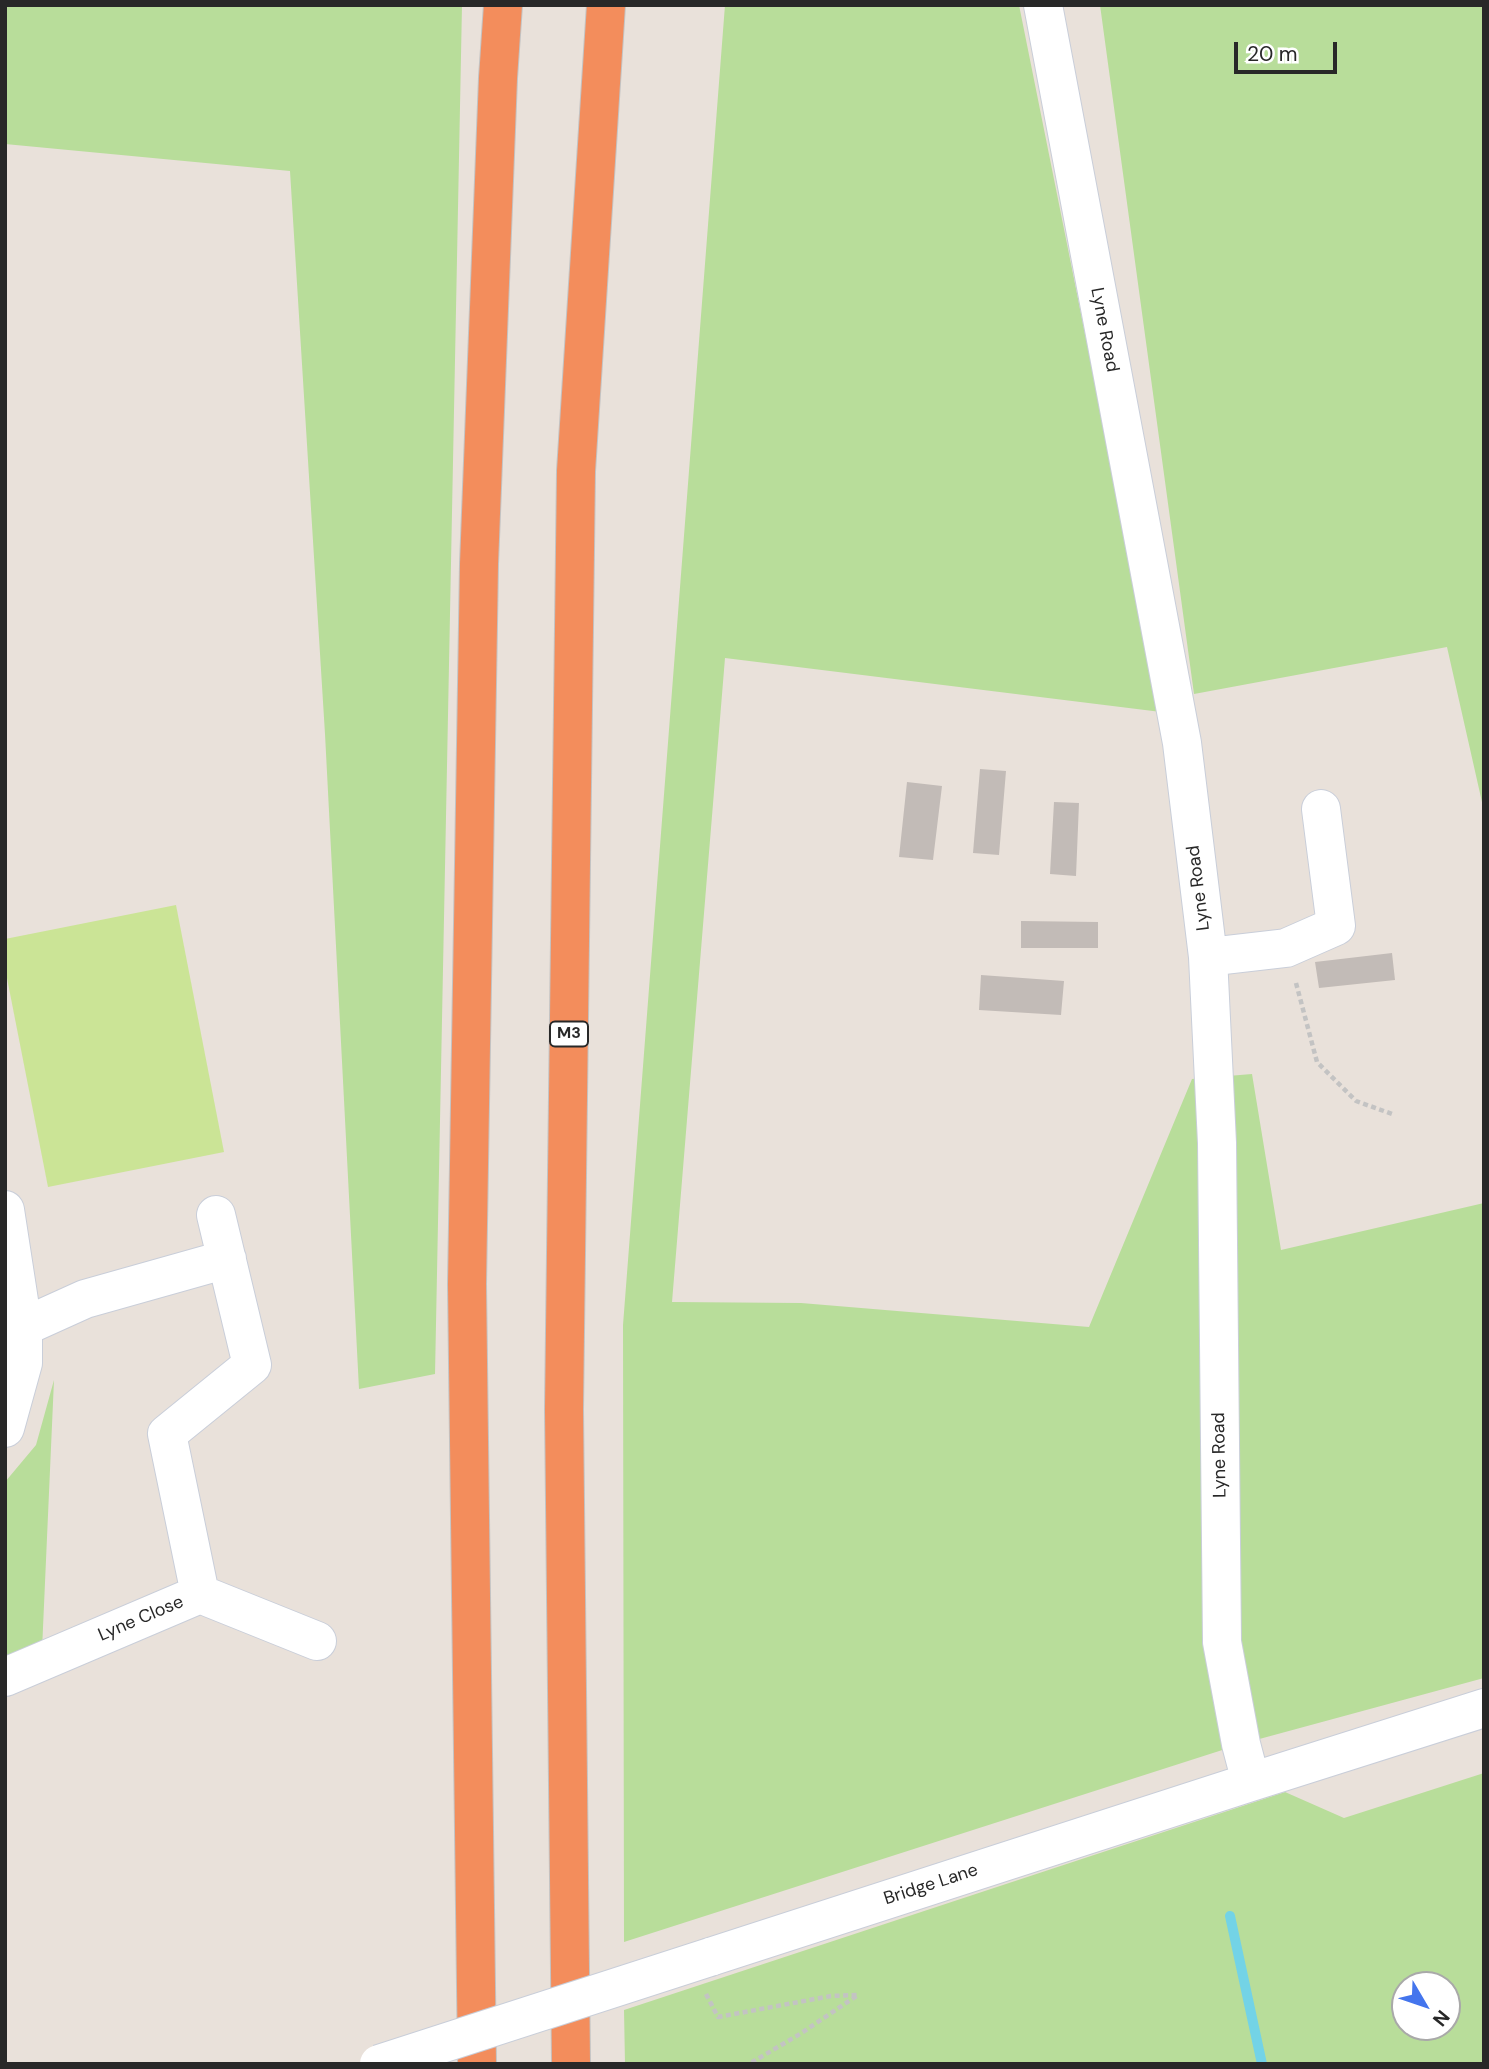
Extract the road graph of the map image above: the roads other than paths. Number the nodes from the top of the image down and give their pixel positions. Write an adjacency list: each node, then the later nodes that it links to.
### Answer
1 (503, 5): 17 (highway)
2 (606, 5): 18 (highway, M3)
3 (1043, 5): 5 (street, Lyne Road)
4 (1321, 809): 5 (street)
5 (1208, 957): 15 (street, Lyne Road)
6 (5, 1210): 9 (street)
7 (216, 1215): 8 (street)
8 (227, 1259): 9 (street); 11 (street)
9 (23, 1327): 10 (street)
10 (5, 1428)
11 (200, 1594): 12 (street, Lyne Close); 13 (street, Lyne Close)
12 (317, 1641)
13 (5, 1677)
14 (1484, 1709): 15 (street, Bridge Lane)
15 (1251, 1782): 16 (street, Bridge Lane, bridge)
16 (379, 2064)
17 (477, 2064)
18 (571, 2064)

